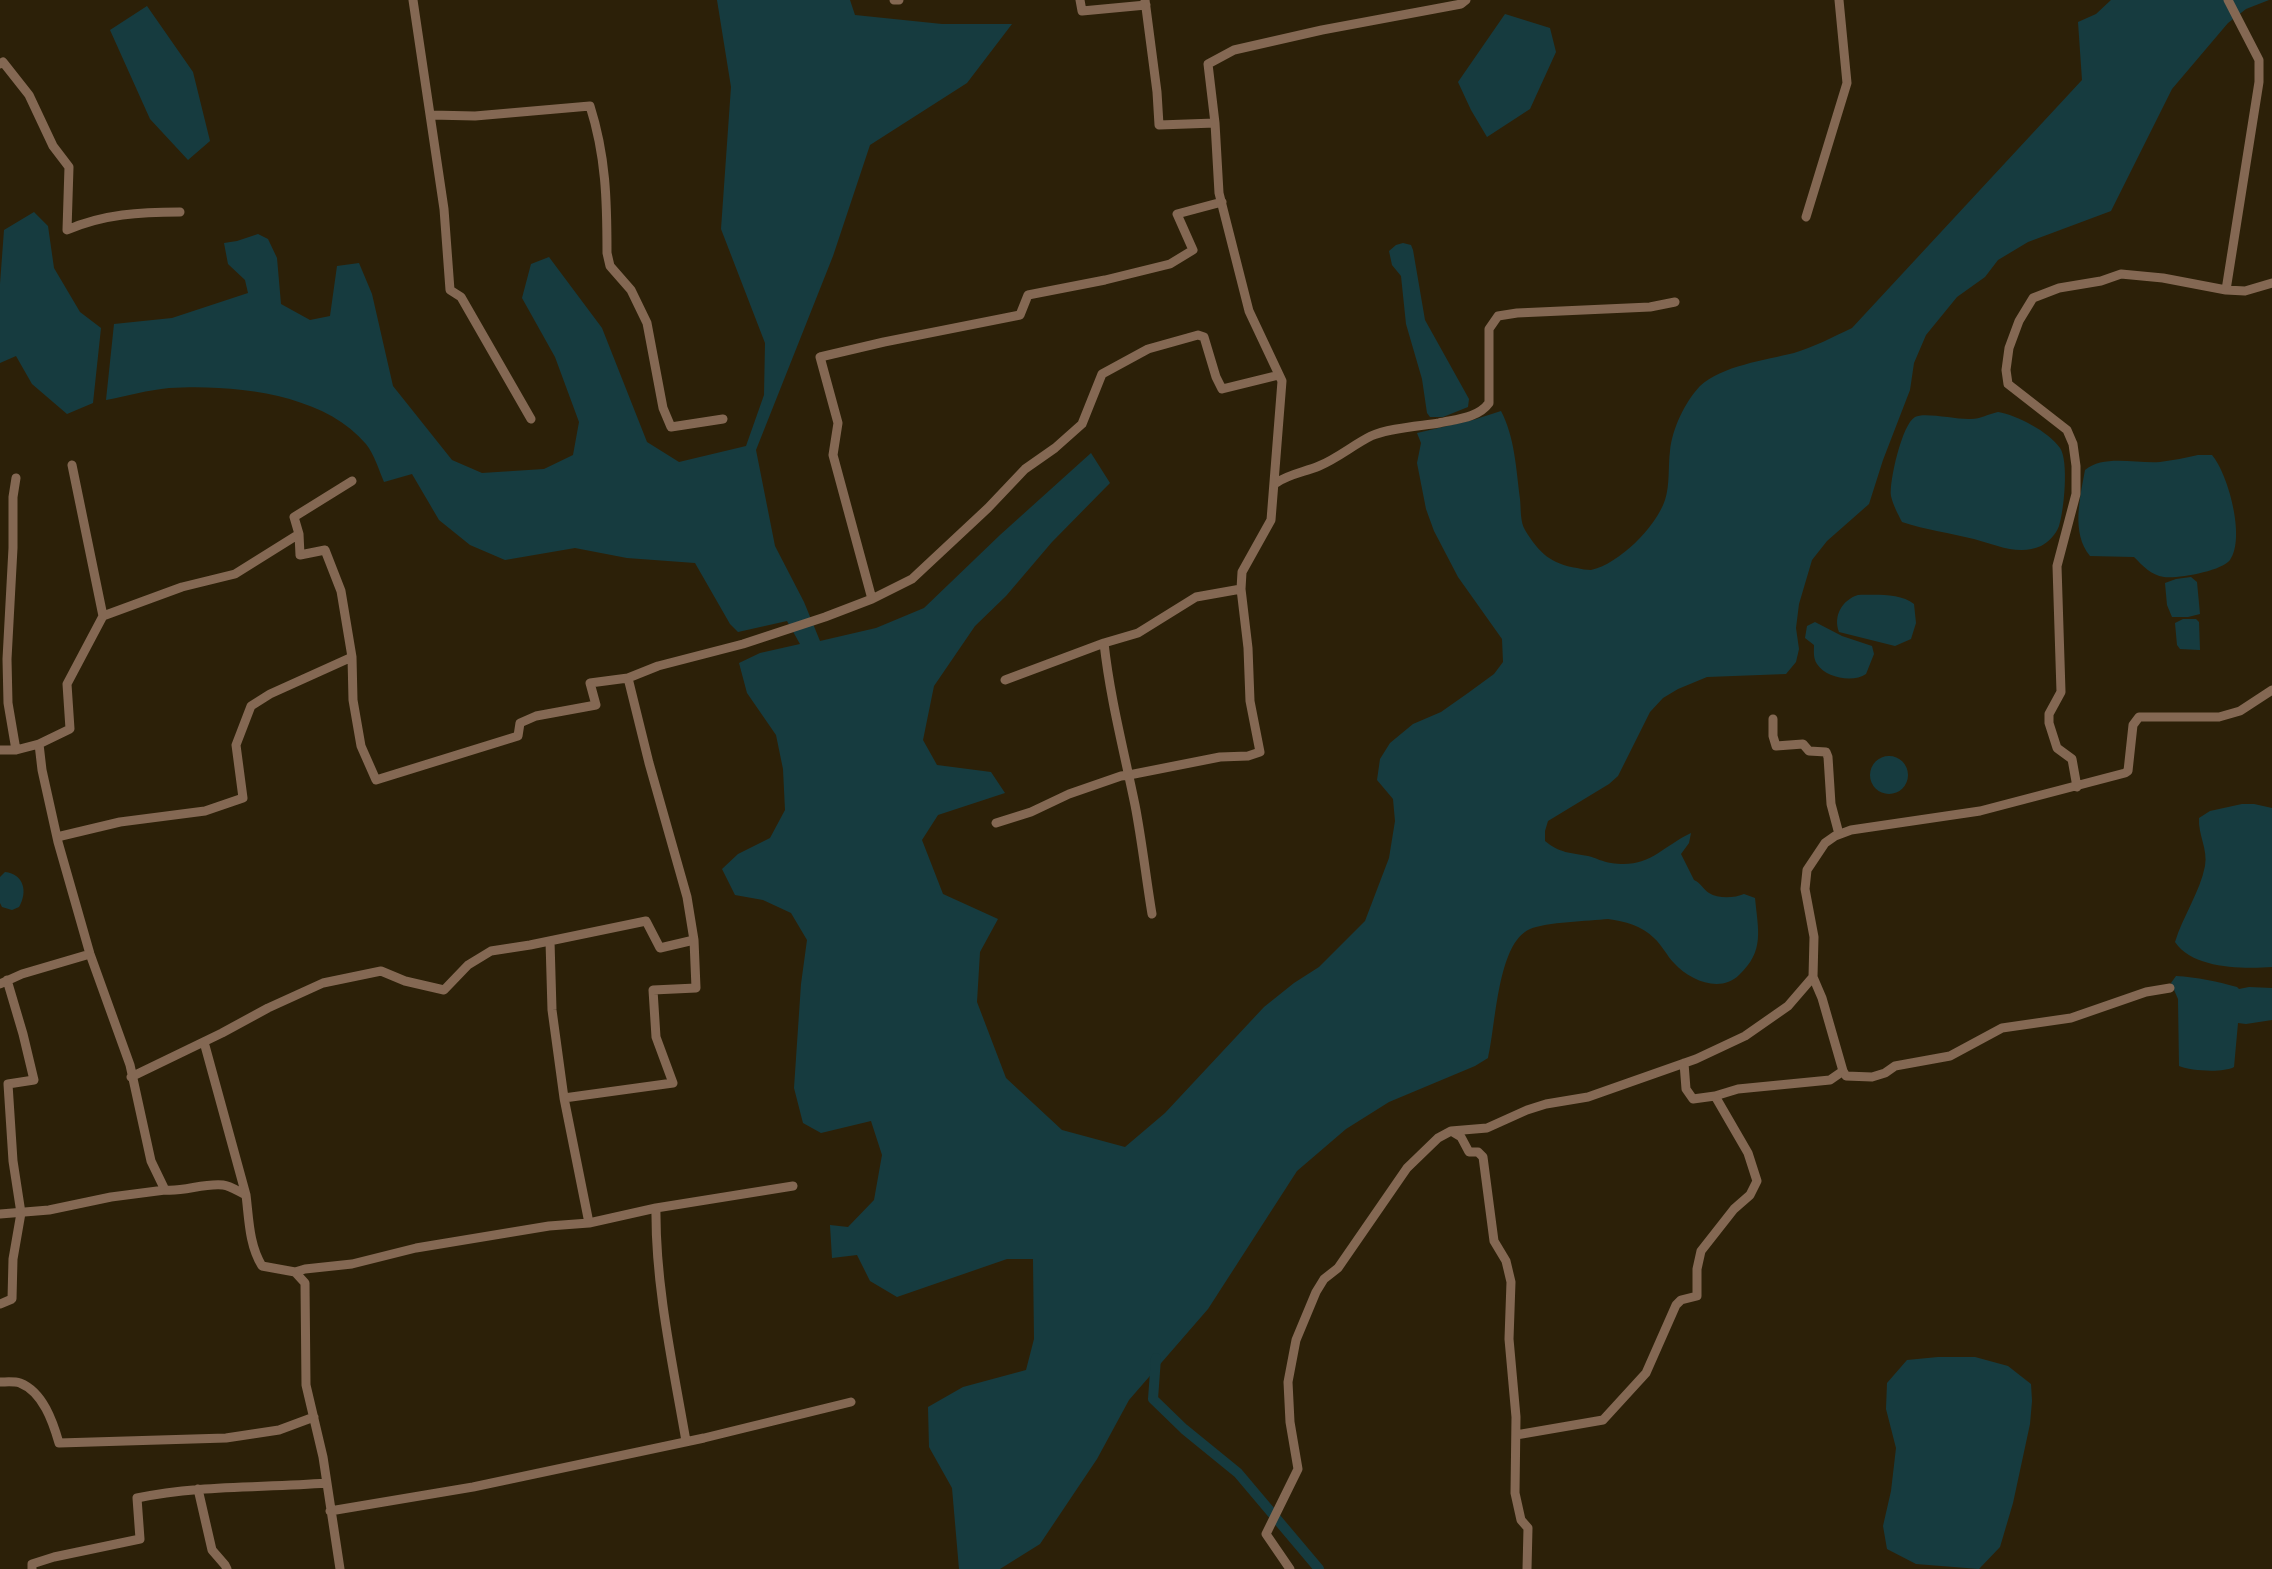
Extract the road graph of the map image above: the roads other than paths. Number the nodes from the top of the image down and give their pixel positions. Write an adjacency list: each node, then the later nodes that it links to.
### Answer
1 (413, 0): 10 (street)
2 (894, 0): 3 (street)
3 (899, 0)
4 (1080, 0): 7 (street)
5 (1466, 0): 11 (street)
6 (1839, 0): 14 (street)
7 (1146, 2): 11 (street)
8 (2230, 4): 16 (street)
9 (0, 64): 13 (street)
10 (430, 115): 19 (street); 20 (street)
11 (1215, 123): 12 (street)
12 (1222, 202): 18 (street); 27 (street)
13 (180, 212)
14 (1806, 217)
15 (2272, 283): 16 (street)
16 (2226, 290): 40 (street)
17 (1675, 302): 24 (street)
18 (1279, 375): 24 (street); 27 (street)
19 (531, 419)
20 (723, 419)
21 (72, 465): 28 (street)
22 (16, 478): 31 (street)
23 (352, 481): 25 (street)
24 (1276, 483): 26 (street)
25 (299, 534): 28 (street); 30 (street)
26 (1241, 589): 29 (street); 39 (street)
27 (872, 599): 32 (street)
28 (103, 616): 36 (street)
29 (1104, 643): 33 (street); 39 (street)
30 (352, 657): 32 (street); 43 (street)
31 (3, 659): 38 (street)
32 (628, 678): 45 (street)
33 (1005, 680)
34 (2272, 690): 40 (street)
35 (1773, 719): 42 (street)
36 (39, 744): 38 (street); 43 (street)
37 (0, 750): 38 (street)
38 (16, 750)
39 (1128, 775): 41 (street); 44 (street)
40 (2078, 787): 42 (street)
41 (996, 823)
42 (1839, 834): 48 (street)
43 (57, 837): 47 (street)
44 (1152, 914)
45 (694, 940): 46 (street); 56 (street)
46 (550, 941): 51 (street); 56 (street)
47 (90, 954): 49 (street); 54 (street)
48 (1813, 977): 52 (street); 53 (street)
49 (4, 982): 62 (street)
50 (2170, 988): 53 (street)
51 (204, 1042): 54 (street); 60 (street)
52 (1684, 1063): 55 (street); 57 (street)
53 (1843, 1071): 55 (street)
54 (131, 1077): 59 (street)
55 (1715, 1096): 70 (street)
56 (564, 1098): 64 (street)
57 (1451, 1131): 70 (street); 78 (street)
58 (793, 1186): 61 (street)
59 (165, 1190): 60 (street); 62 (street)
60 (246, 1195): 65 (street)
61 (656, 1208): 64 (street); 71 (street)
62 (21, 1213): 63 (street); 66 (street)
63 (0, 1214)
64 (589, 1222): 65 (street)
65 (295, 1272): 69 (street)
66 (0, 1304)
67 (0, 1382): 69 (street)
68 (851, 1402): 71 (street)
69 (314, 1417): 72 (street)
70 (1516, 1435): 79 (street)
71 (686, 1441): 74 (street)
72 (326, 1483): 73 (street); 74 (street)
73 (198, 1489): 75 (street); 76 (street)
74 (330, 1511): 77 (street)
75 (32, 1569)
76 (226, 1569)
77 (340, 1569)
78 (1290, 1569)
79 (1527, 1569)

